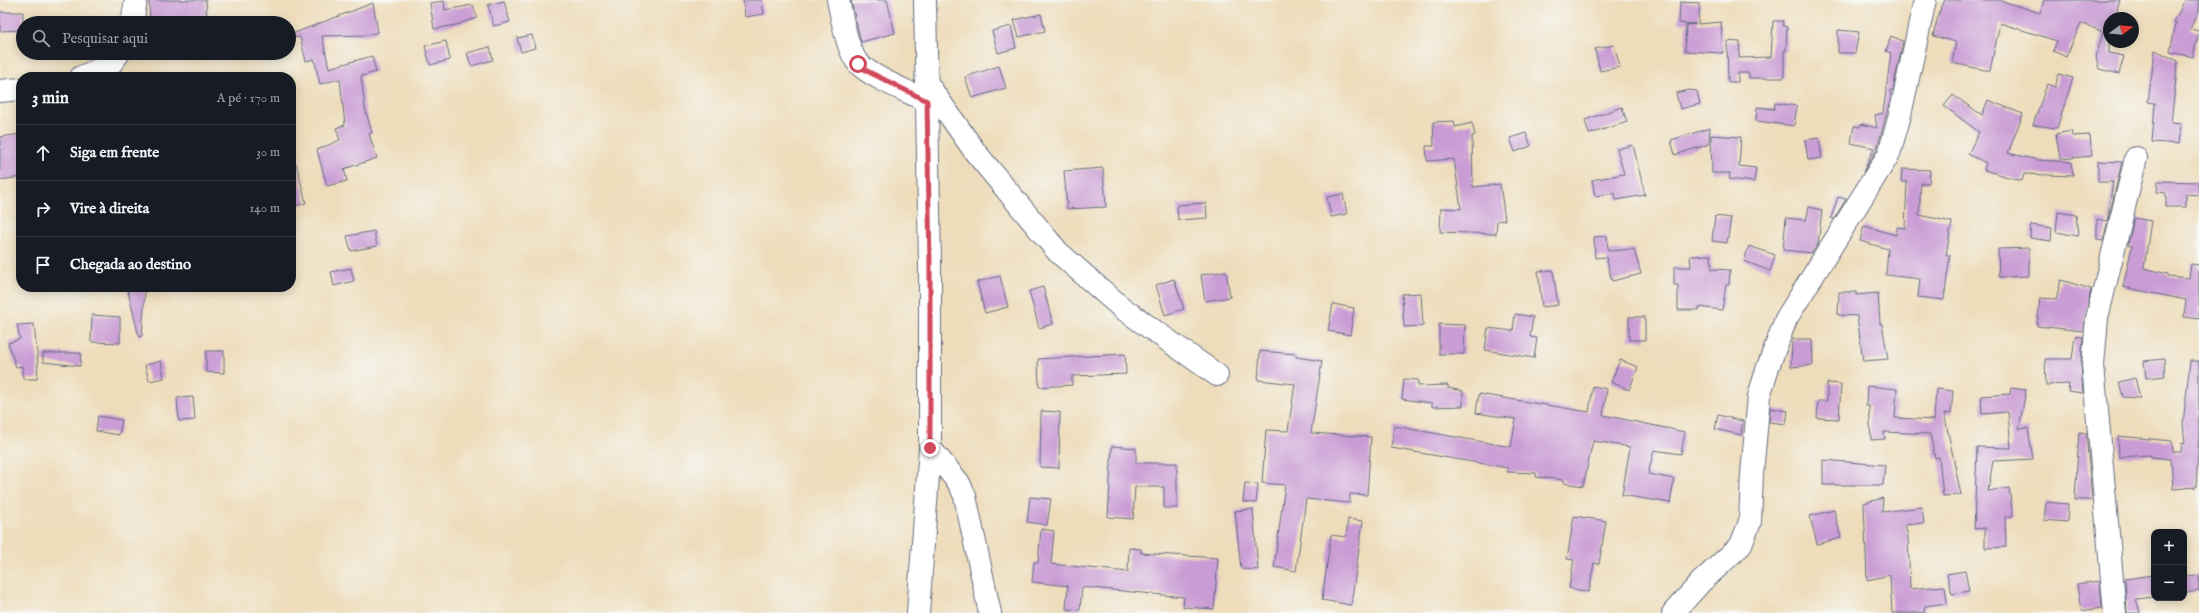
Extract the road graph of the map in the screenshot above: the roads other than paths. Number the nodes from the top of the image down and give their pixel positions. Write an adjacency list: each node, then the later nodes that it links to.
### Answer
1 (136, 0): 5 (street)
2 (838, 0): 10 (street)
3 (925, 0): 10 (street)
4 (1925, 0): 16 (street)
5 (133, 16)
6 (114, 60): 7 (street)
7 (93, 72)
8 (16, 89): 9 (street)
9 (0, 91)
10 (927, 91): 12 (street); 13 (street)
11 (2136, 158): 17 (street)
12 (1217, 375)
13 (930, 448): 14 (street); 15 (street)
14 (918, 613)
15 (990, 613)
16 (1673, 613)
17 (2115, 613)

